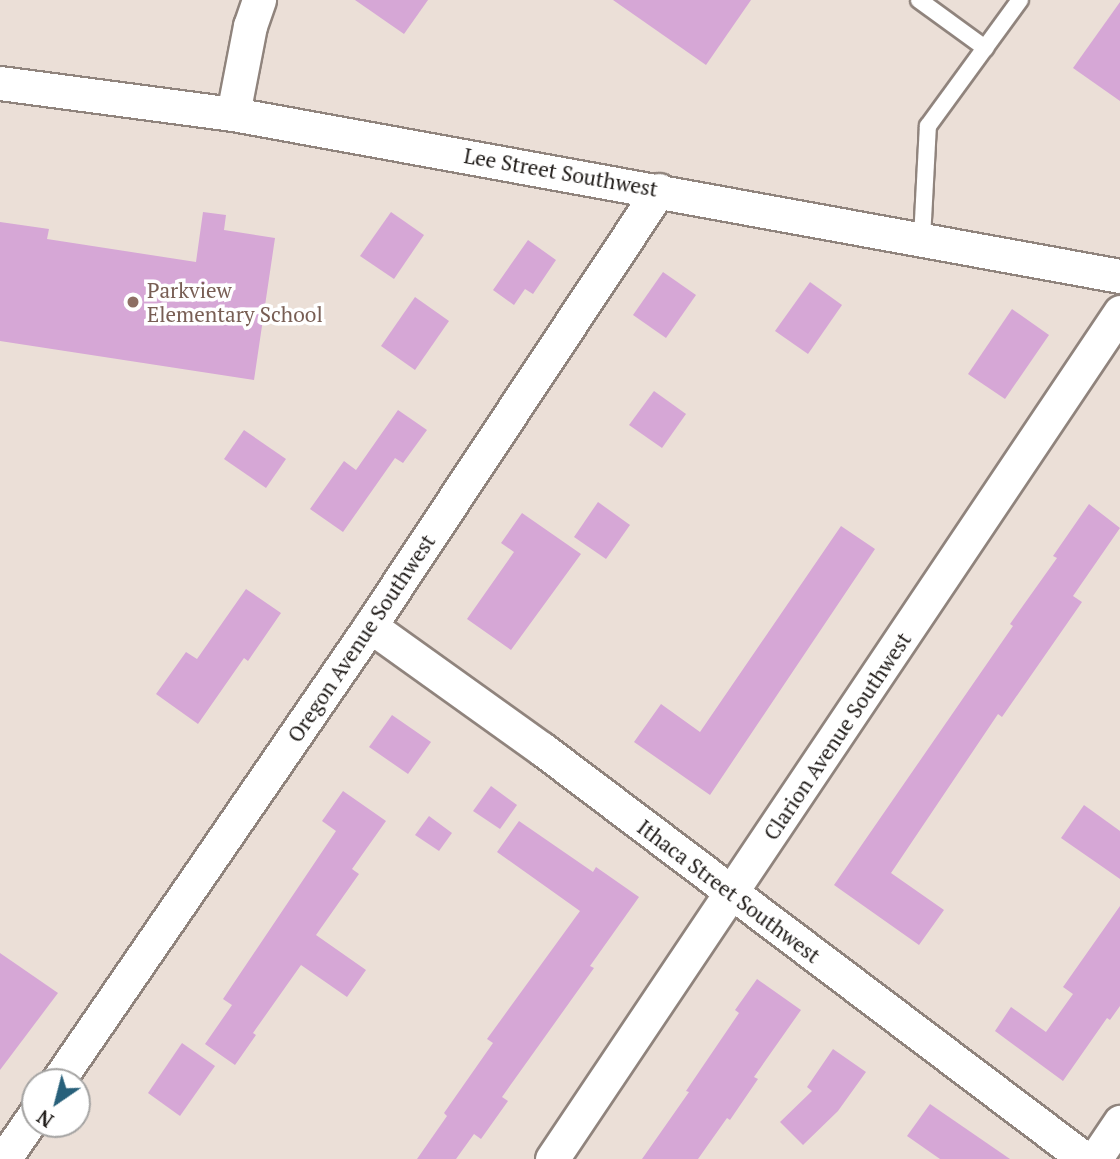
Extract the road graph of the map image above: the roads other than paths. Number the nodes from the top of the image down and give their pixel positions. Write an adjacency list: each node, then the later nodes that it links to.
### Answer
1 (259, 0): 6 (street)
2 (919, 0): 4 (lane)
3 (1020, 0): 4 (lane)
4 (985, 48): 8 (lane)
5 (0, 83): 6 (street, Lee Street Southwest)
6 (233, 114): 7 (street, Lee Street Southwest)
7 (659, 190): 8 (street, Lee Street Southwest); 11 (street, Oregon Avenue Southwest)
8 (922, 239): 9 (street, Lee Street Southwest)
9 (1120, 276)
10 (1120, 312): 12 (street, Clarion Avenue Southwest)
11 (370, 626): 12 (street, Ithaca Street Southwest); 13 (street, Oregon Avenue Southwest)
12 (732, 894): 17 (street, Clarion Avenue Southwest); 18 (street, Ithaca Street Southwest)
13 (67, 1068)
14 (1120, 1122): 19 (street)
15 (21, 1134): 16 (street)
16 (4, 1159)
17 (552, 1159)
18 (1085, 1159)
19 (1095, 1159)

